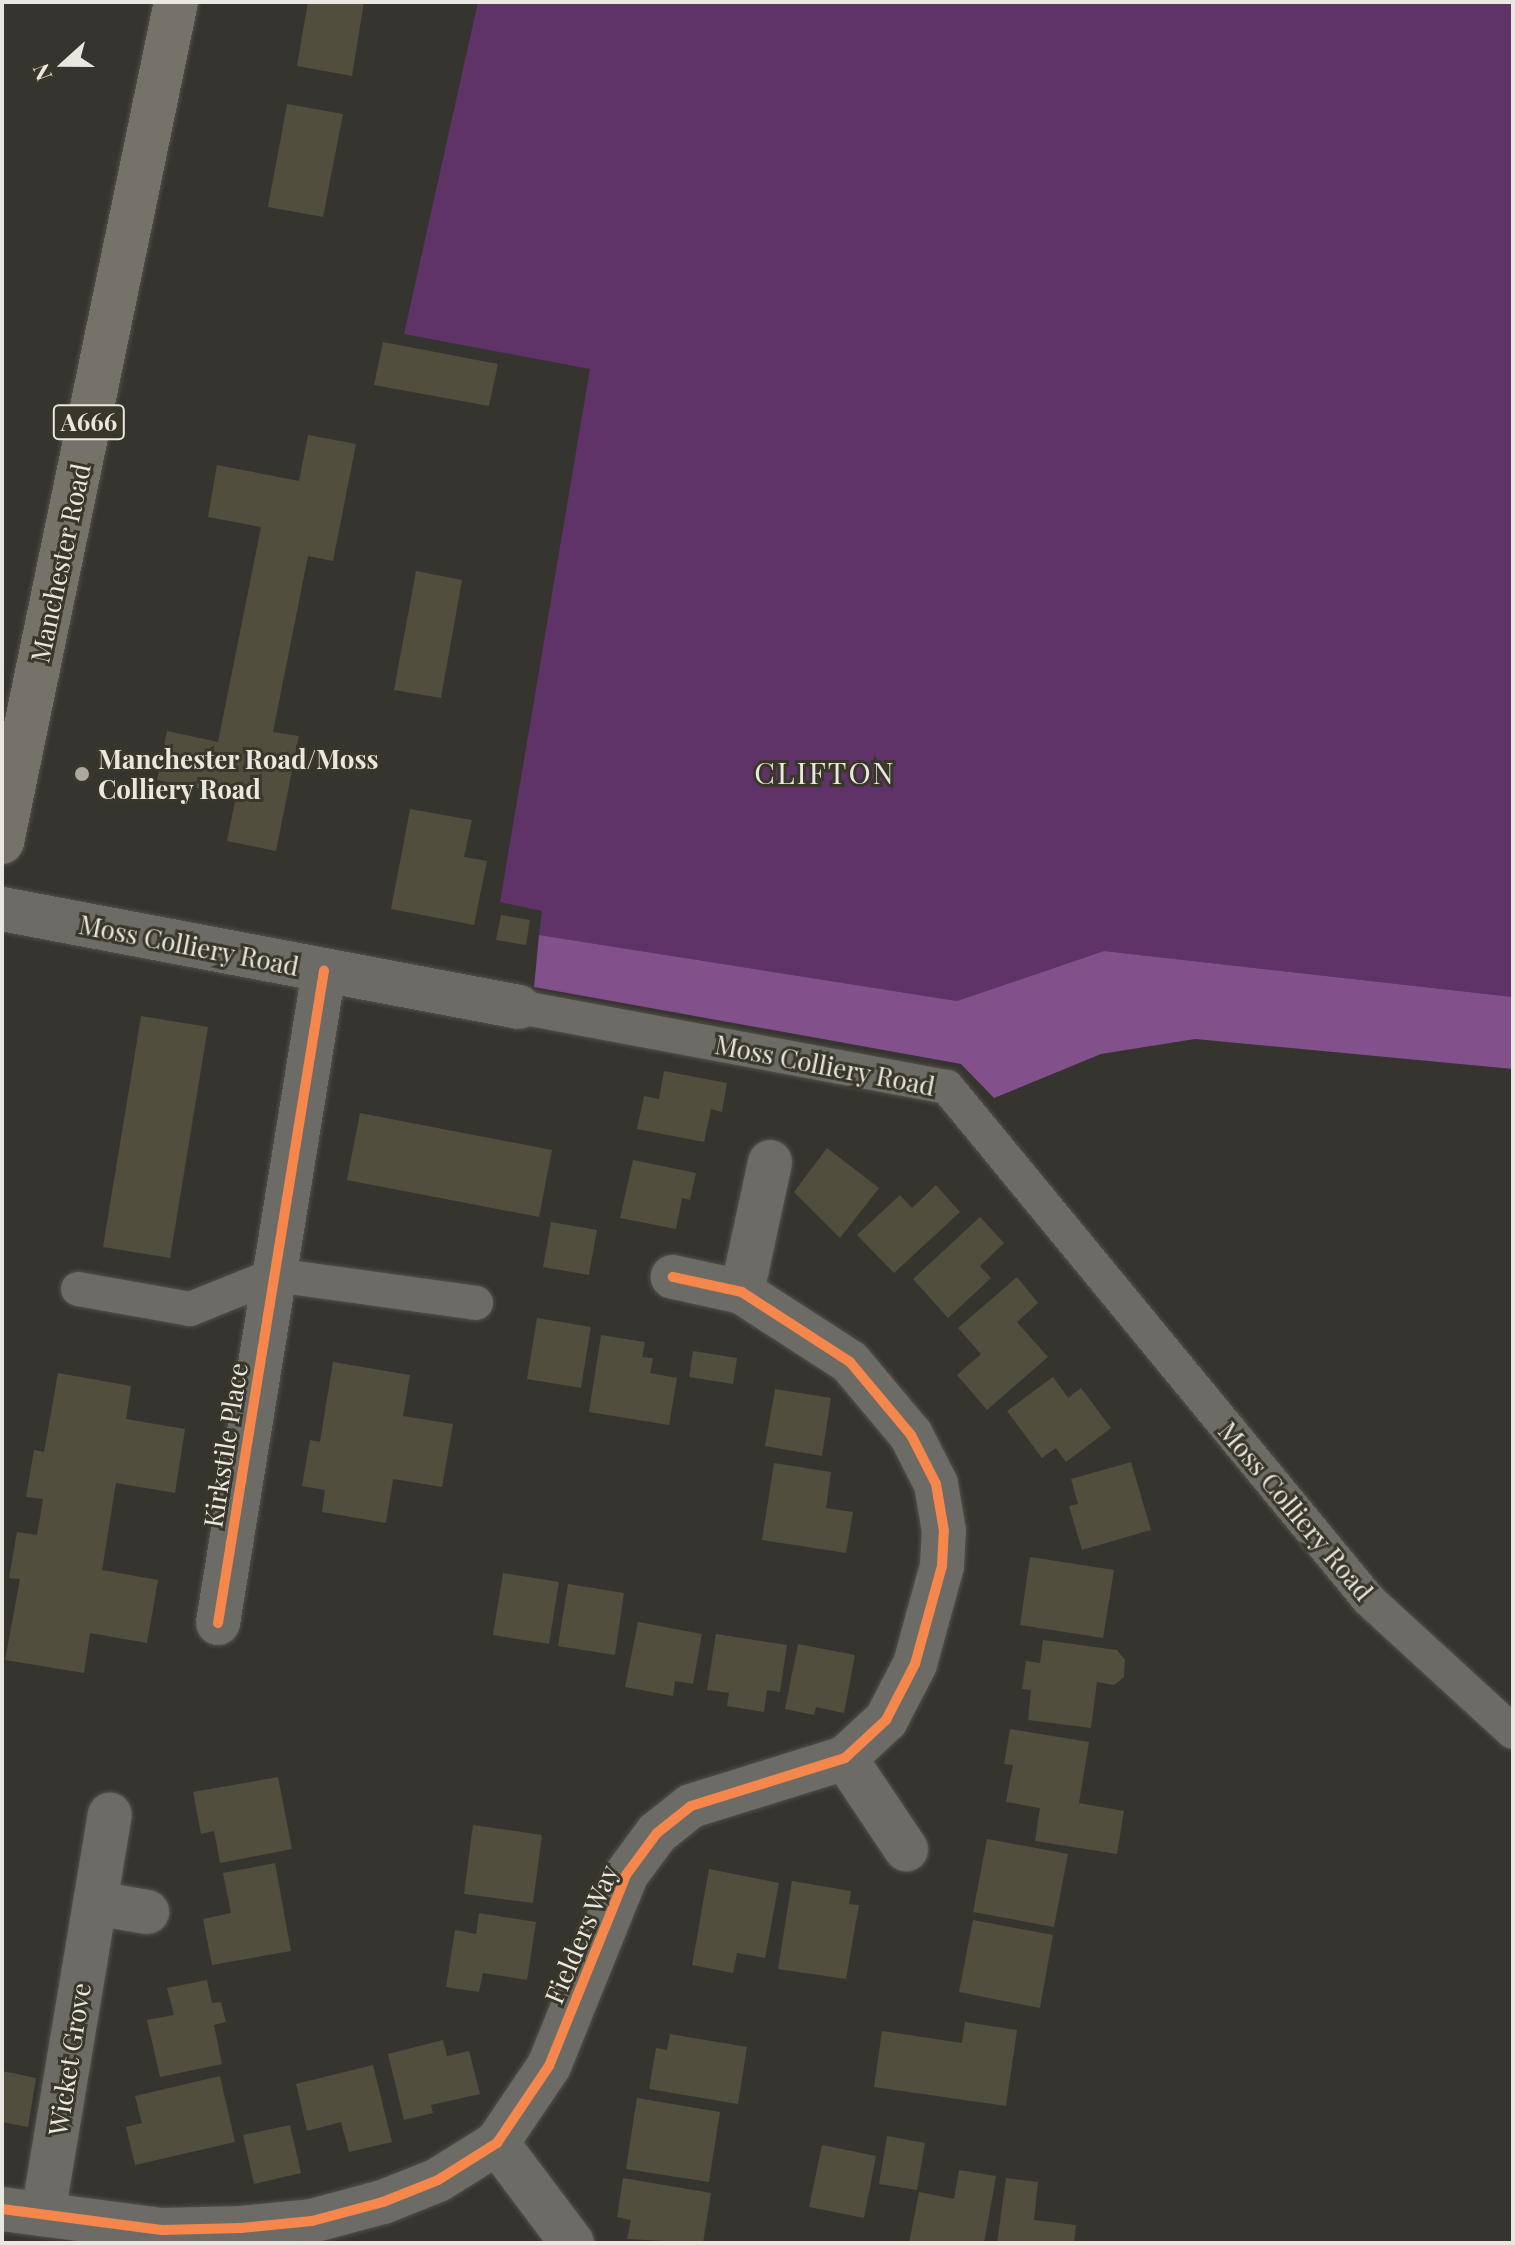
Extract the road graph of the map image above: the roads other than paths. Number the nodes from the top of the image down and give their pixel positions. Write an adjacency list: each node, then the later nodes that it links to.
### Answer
1 (176, 2): 2 (main road, Manchester Road / A666)
2 (2, 842)
3 (2, 909): 4 (street, Moss Colliery Road)
4 (324, 971): 5 (street, Moss Colliery Road); 7 (street, Kirkstile Place)
5 (519, 1007): 13 (lane, Moss Colliery Road)
6 (770, 1162): 10 (street)
7 (275, 1275): 9 (lane); 11 (lane); 12 (street, Kirkstile Place)
8 (673, 1277): 10 (street, Fielders Way)
9 (78, 1289)
10 (742, 1292): 14 (street, Fielders Way)
11 (476, 1303)
12 (218, 1623)
13 (1513, 1732)
14 (845, 1758): 16 (street); 19 (street, Fielders Way)
15 (110, 1815): 17 (street, Wicket Grove)
16 (906, 1849)
17 (95, 1903): 18 (street); 20 (street, Wicket Grove)
18 (147, 1912)
19 (497, 2143): 20 (street, Fielders Way); 21 (street)
20 (22, 2212)
21 (572, 2243)

